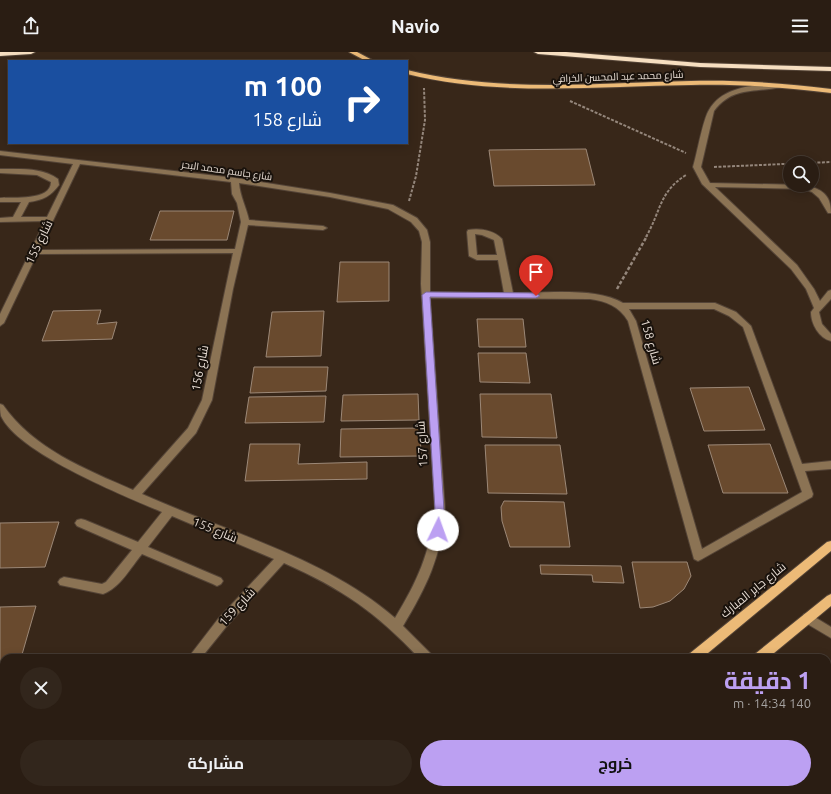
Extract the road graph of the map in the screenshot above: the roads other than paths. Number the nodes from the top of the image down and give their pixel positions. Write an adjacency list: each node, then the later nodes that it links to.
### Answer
1 (31, 52): 4 (highway)
2 (352, 52): 5 (main road)
3 (538, 52): 6 (highway)
4 (0, 54)
5 (369, 60)
6 (831, 69)
7 (408, 72): 8 (main road, شارع محمد عبد المحسن الخرافي)
8 (787, 86): 9 (main road, شارع محمد عبد المحسن الخرافي); 14 (street)
9 (831, 91)
10 (0, 153): 11 (street, شارع جاسم محمد البحر)
11 (78, 161): 13 (street, شارع جاسم محمد البحر); 22 (street, شارع 155)
12 (0, 171): 19 (street)
13 (236, 180): 25 (street, شارع 156); 27 (street, شارع جاسم محمد البحر)
14 (709, 185): 15 (street); 35 (street)
15 (783, 186)
16 (819, 190): 17 (street)
17 (831, 190)
18 (817, 192): 21 (street)
19 (27, 199): 20 (street); 24 (street)
20 (0, 200)
21 (831, 211)
22 (51, 219): 24 (street); 29 (street, شارع 155)
23 (0, 220): 24 (street)
24 (16, 220)
25 (245, 222): 26 (street); 28 (street, شارع 156)
26 (323, 228)
27 (427, 250): 32 (street, شارع 157)
28 (238, 251): 29 (street); 42 (street, شارع 156)
29 (34, 252): 36 (street, شارع 155)
30 (502, 257): 33 (street)
31 (831, 293): 35 (street)
32 (426, 295): 33 (street); 52 (street, شارع 157)
33 (508, 296): 34 (street)
34 (622, 306): 41 (street); 41 (street, شارع 158)
35 (818, 307): 37 (street)
36 (0, 323)
37 (828, 336): 38 (street)
38 (831, 344)
39 (0, 407): 42 (street, شارع 155)
40 (831, 465): 41 (street)
41 (798, 468)
42 (134, 496): 43 (street, شارع 155)
43 (170, 512): 46 (street); 47 (street, شارع 155)
44 (81, 523): 46 (street)
45 (831, 545): 56 (main road, شارع جابر المبارك)
46 (141, 548): 48 (street); 49 (street)
47 (283, 557): 52 (street, شارع 155); 54 (street, شارع 159)
48 (217, 581)
49 (64, 582)
50 (831, 599): 51 (main road)
51 (808, 618): 53 (street); 57 (main road)
52 (396, 627): 55 (street, شارع 155)
53 (831, 633)
54 (197, 654)
55 (423, 654)
56 (698, 654)
57 (764, 654)

